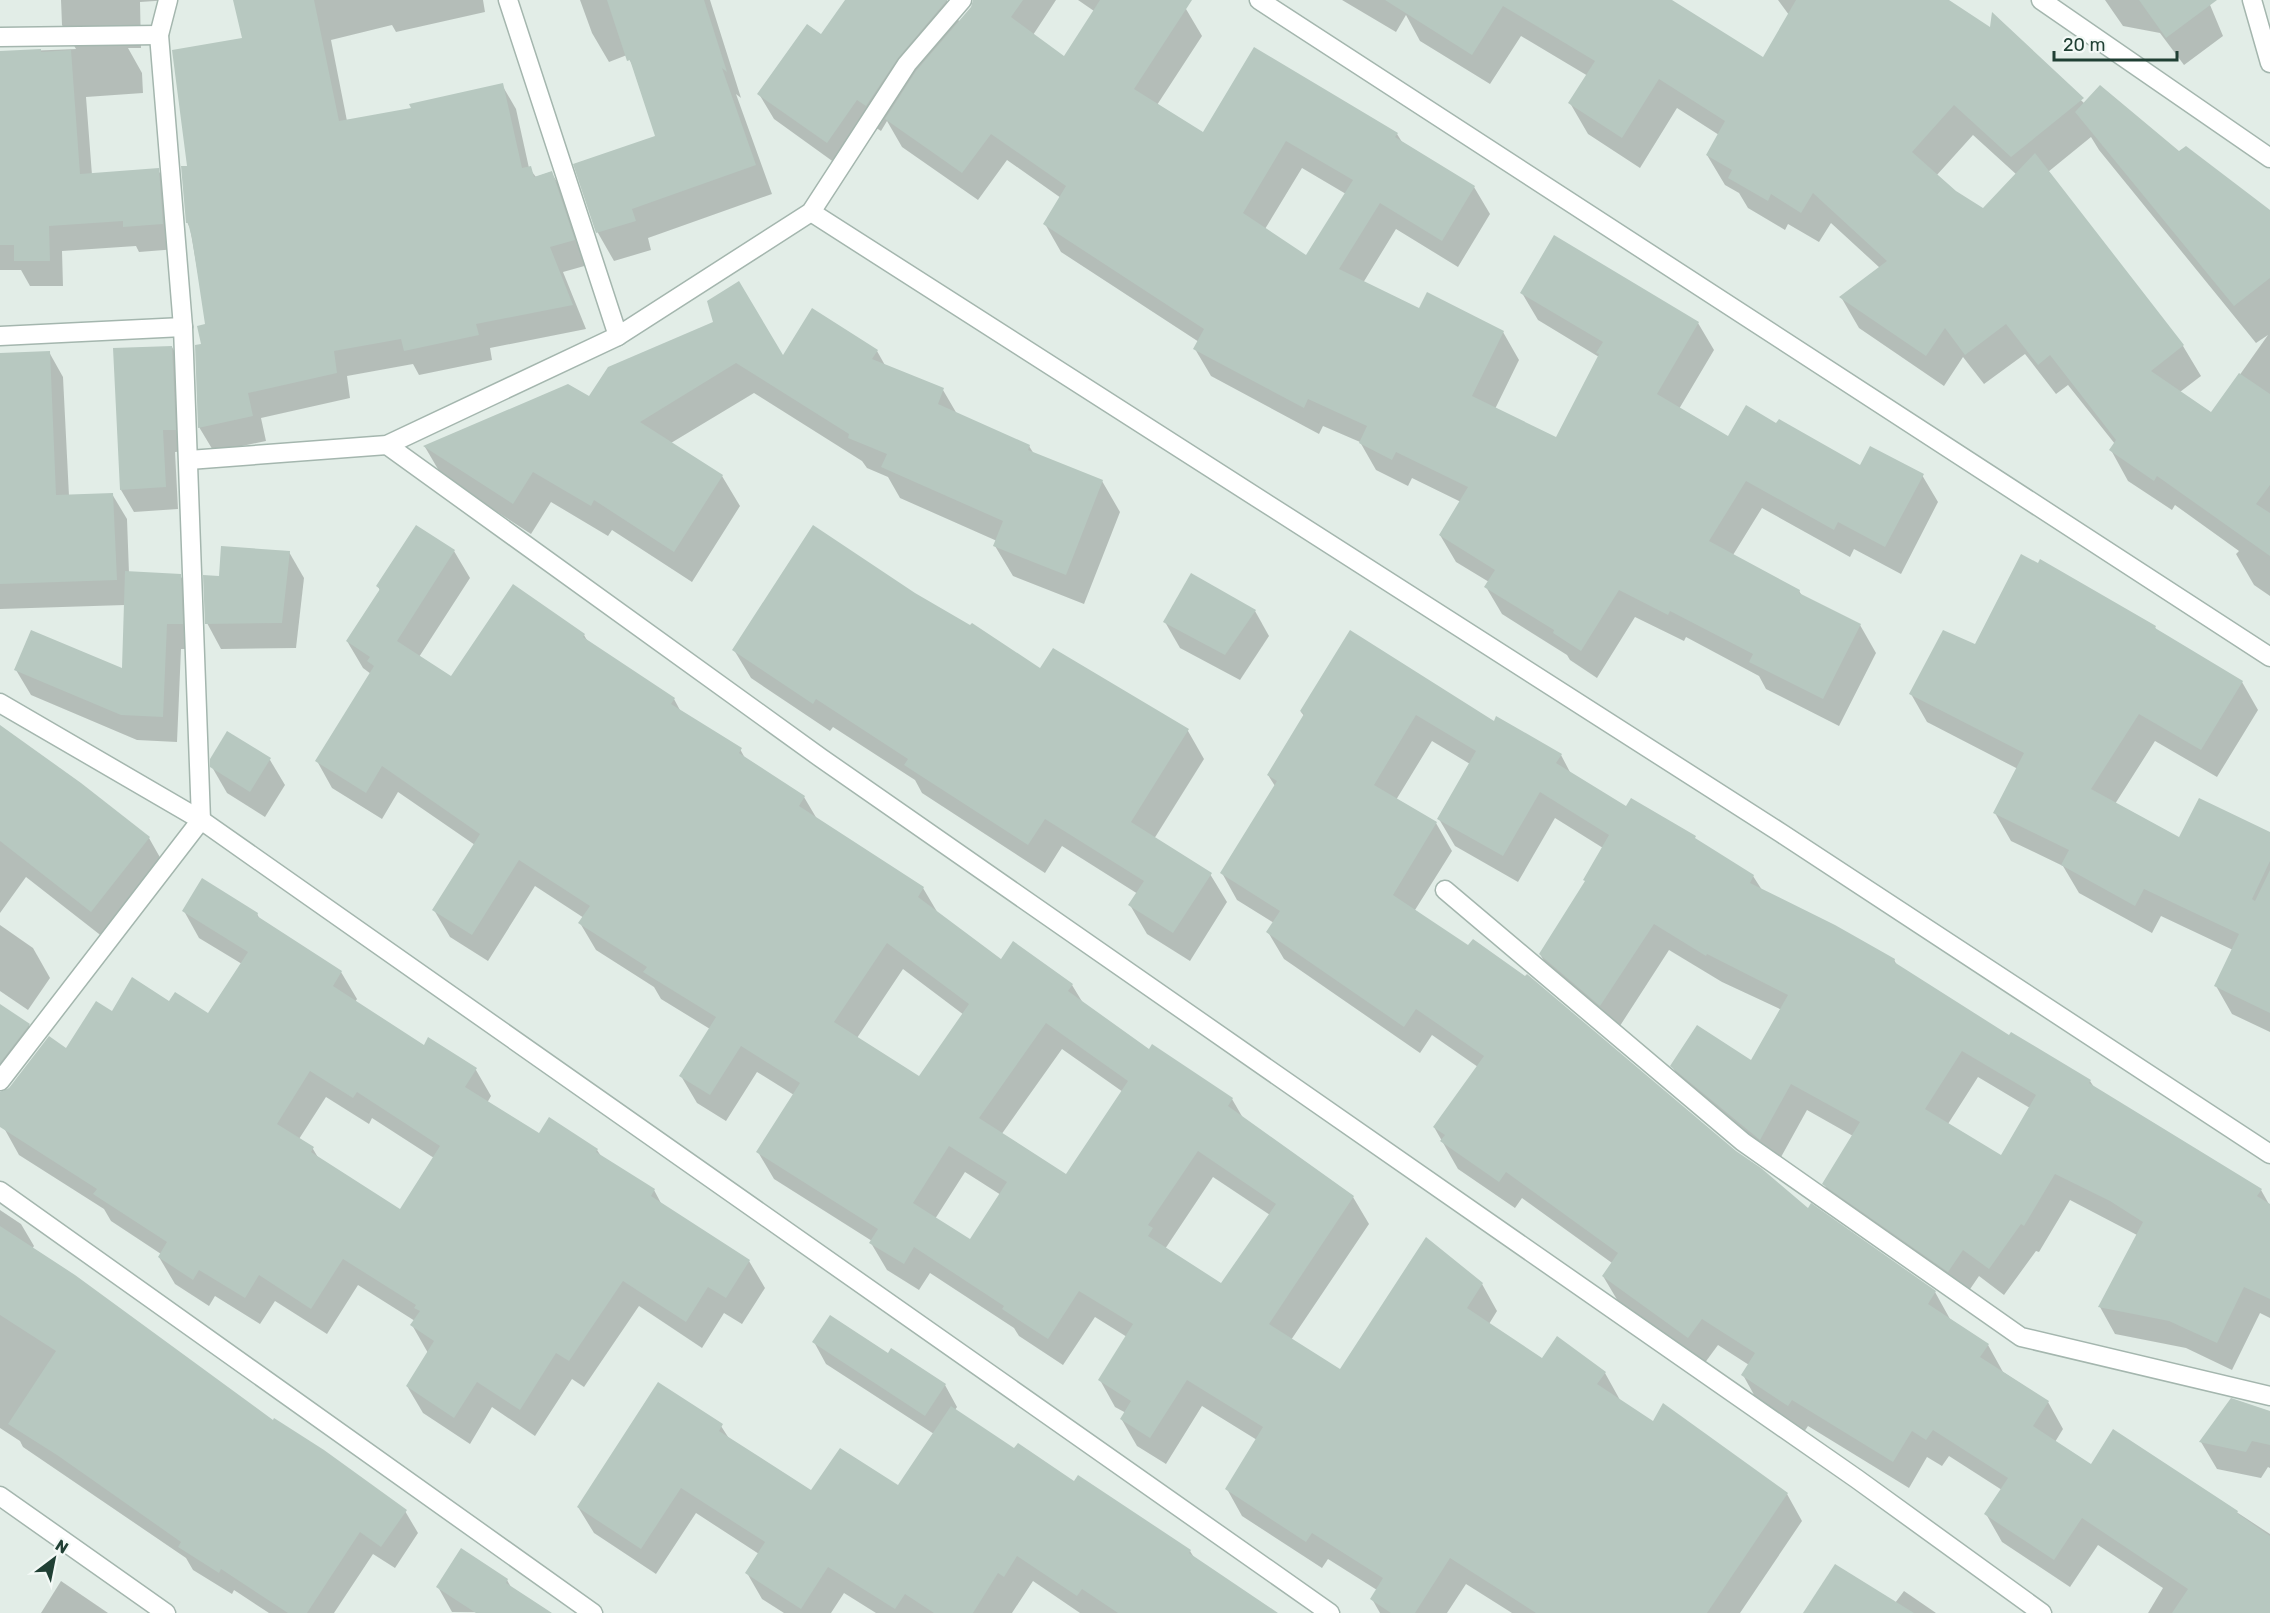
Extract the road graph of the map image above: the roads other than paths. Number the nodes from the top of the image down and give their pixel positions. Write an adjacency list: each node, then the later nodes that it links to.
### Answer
1 (168, 0): 7 (street)
2 (508, 0): 14 (street)
3 (962, 0): 11 (street)
4 (1259, 0): 17 (street)
5 (2041, 0): 10 (street)
6 (2252, 0): 9 (street)
7 (159, 35): 8 (street); 12 (street)
8 (0, 37)
9 (2270, 63)
10 (2270, 158)
11 (811, 212): 14 (street); 22 (street)
12 (183, 327): 13 (street); 16 (street)
13 (0, 336)
14 (618, 336): 15 (street)
15 (387, 445): 16 (street); 29 (street)
16 (189, 460): 19 (street)
17 (2270, 657)
18 (0, 703): 19 (street)
19 (201, 820): 21 (street); 28 (street)
20 (1445, 890): 24 (street)
21 (0, 1081)
22 (2270, 1154)
23 (0, 1191): 27 (street)
24 (2270, 1396)
25 (0, 1496): 26 (street)
26 (166, 1613)
27 (593, 1613)
28 (1330, 1613)
29 (2042, 1613)

